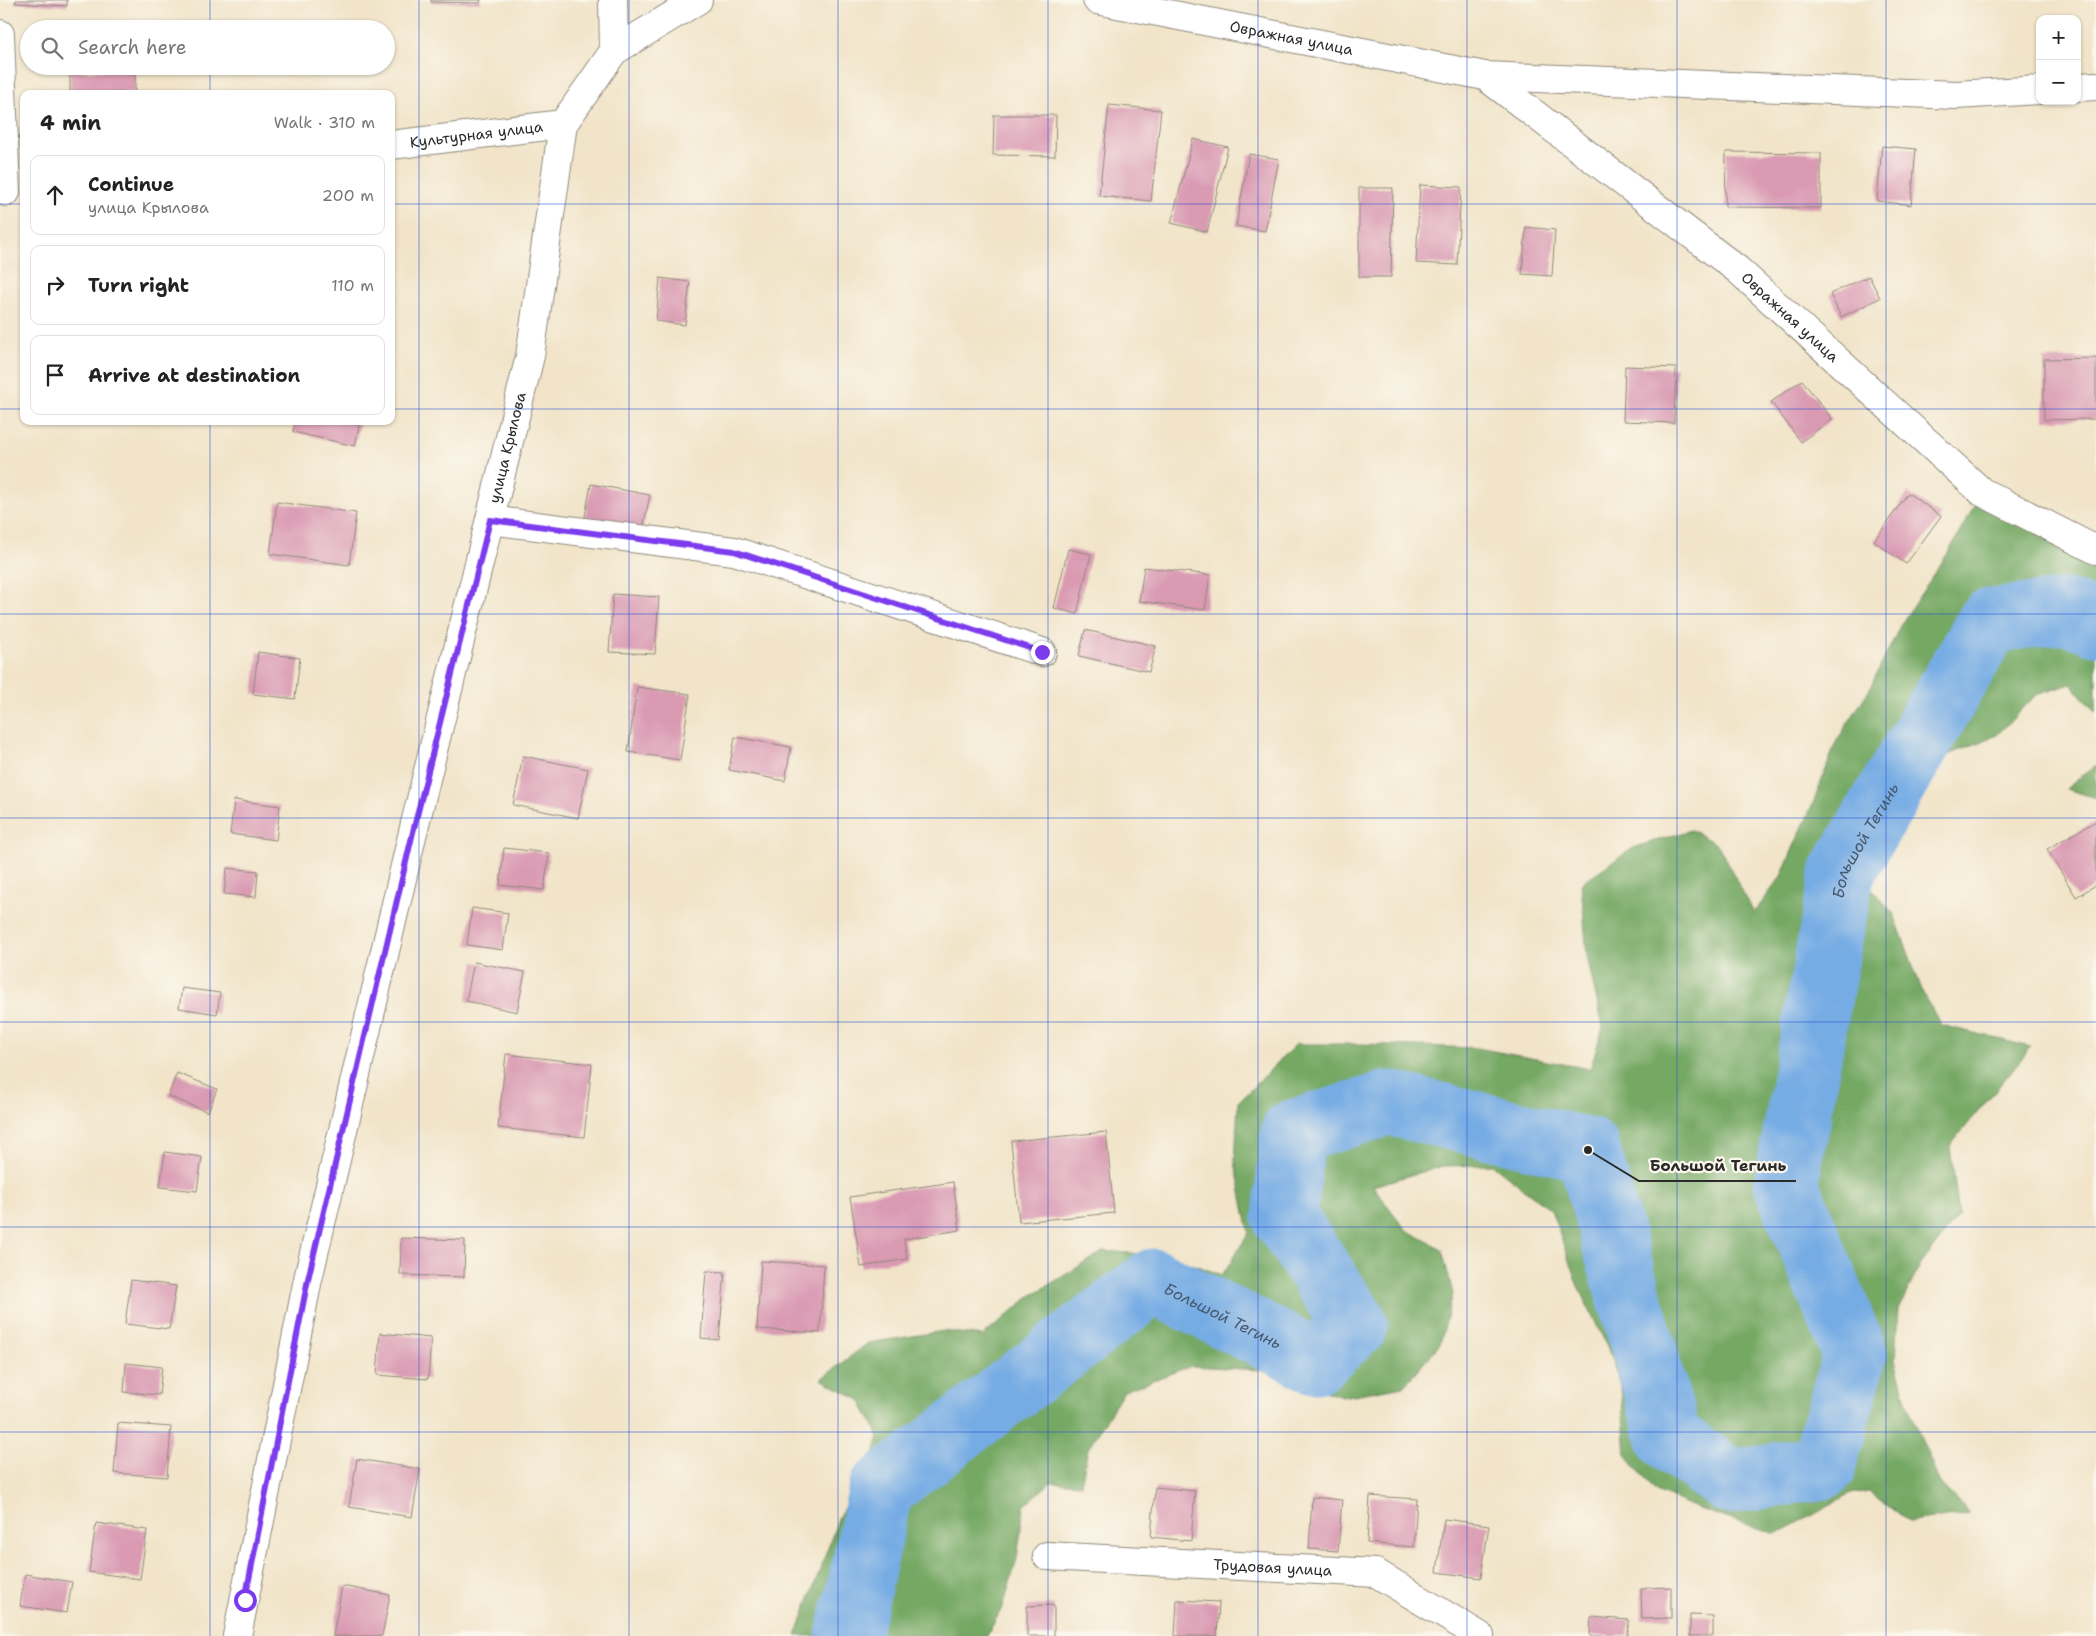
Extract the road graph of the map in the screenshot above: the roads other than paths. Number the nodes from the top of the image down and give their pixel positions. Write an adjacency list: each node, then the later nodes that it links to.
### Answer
1 (613, 0): 5 (street)
2 (698, 0): 5 (street)
3 (1097, 0): 6 (street, Овражная улица)
4 (0, 34): 12 (street)
5 (614, 51): 10 (street, улица Крылова)
6 (1485, 76): 9 (street, Овражная улица); 14 (street, Овражная улица)
7 (2096, 86): 8 (street)
8 (2081, 87)
9 (2036, 90)
10 (563, 124): 11 (street, Культурная улица); 13 (street, улица Крылова)
11 (395, 145)
12 (10, 192)
13 (490, 520): 15 (street); 17 (street, улица Крылова)
14 (2096, 550)
15 (1042, 652)
16 (1047, 1556): 18 (street, Трудовая улица)
17 (237, 1636)
18 (1480, 1636)

